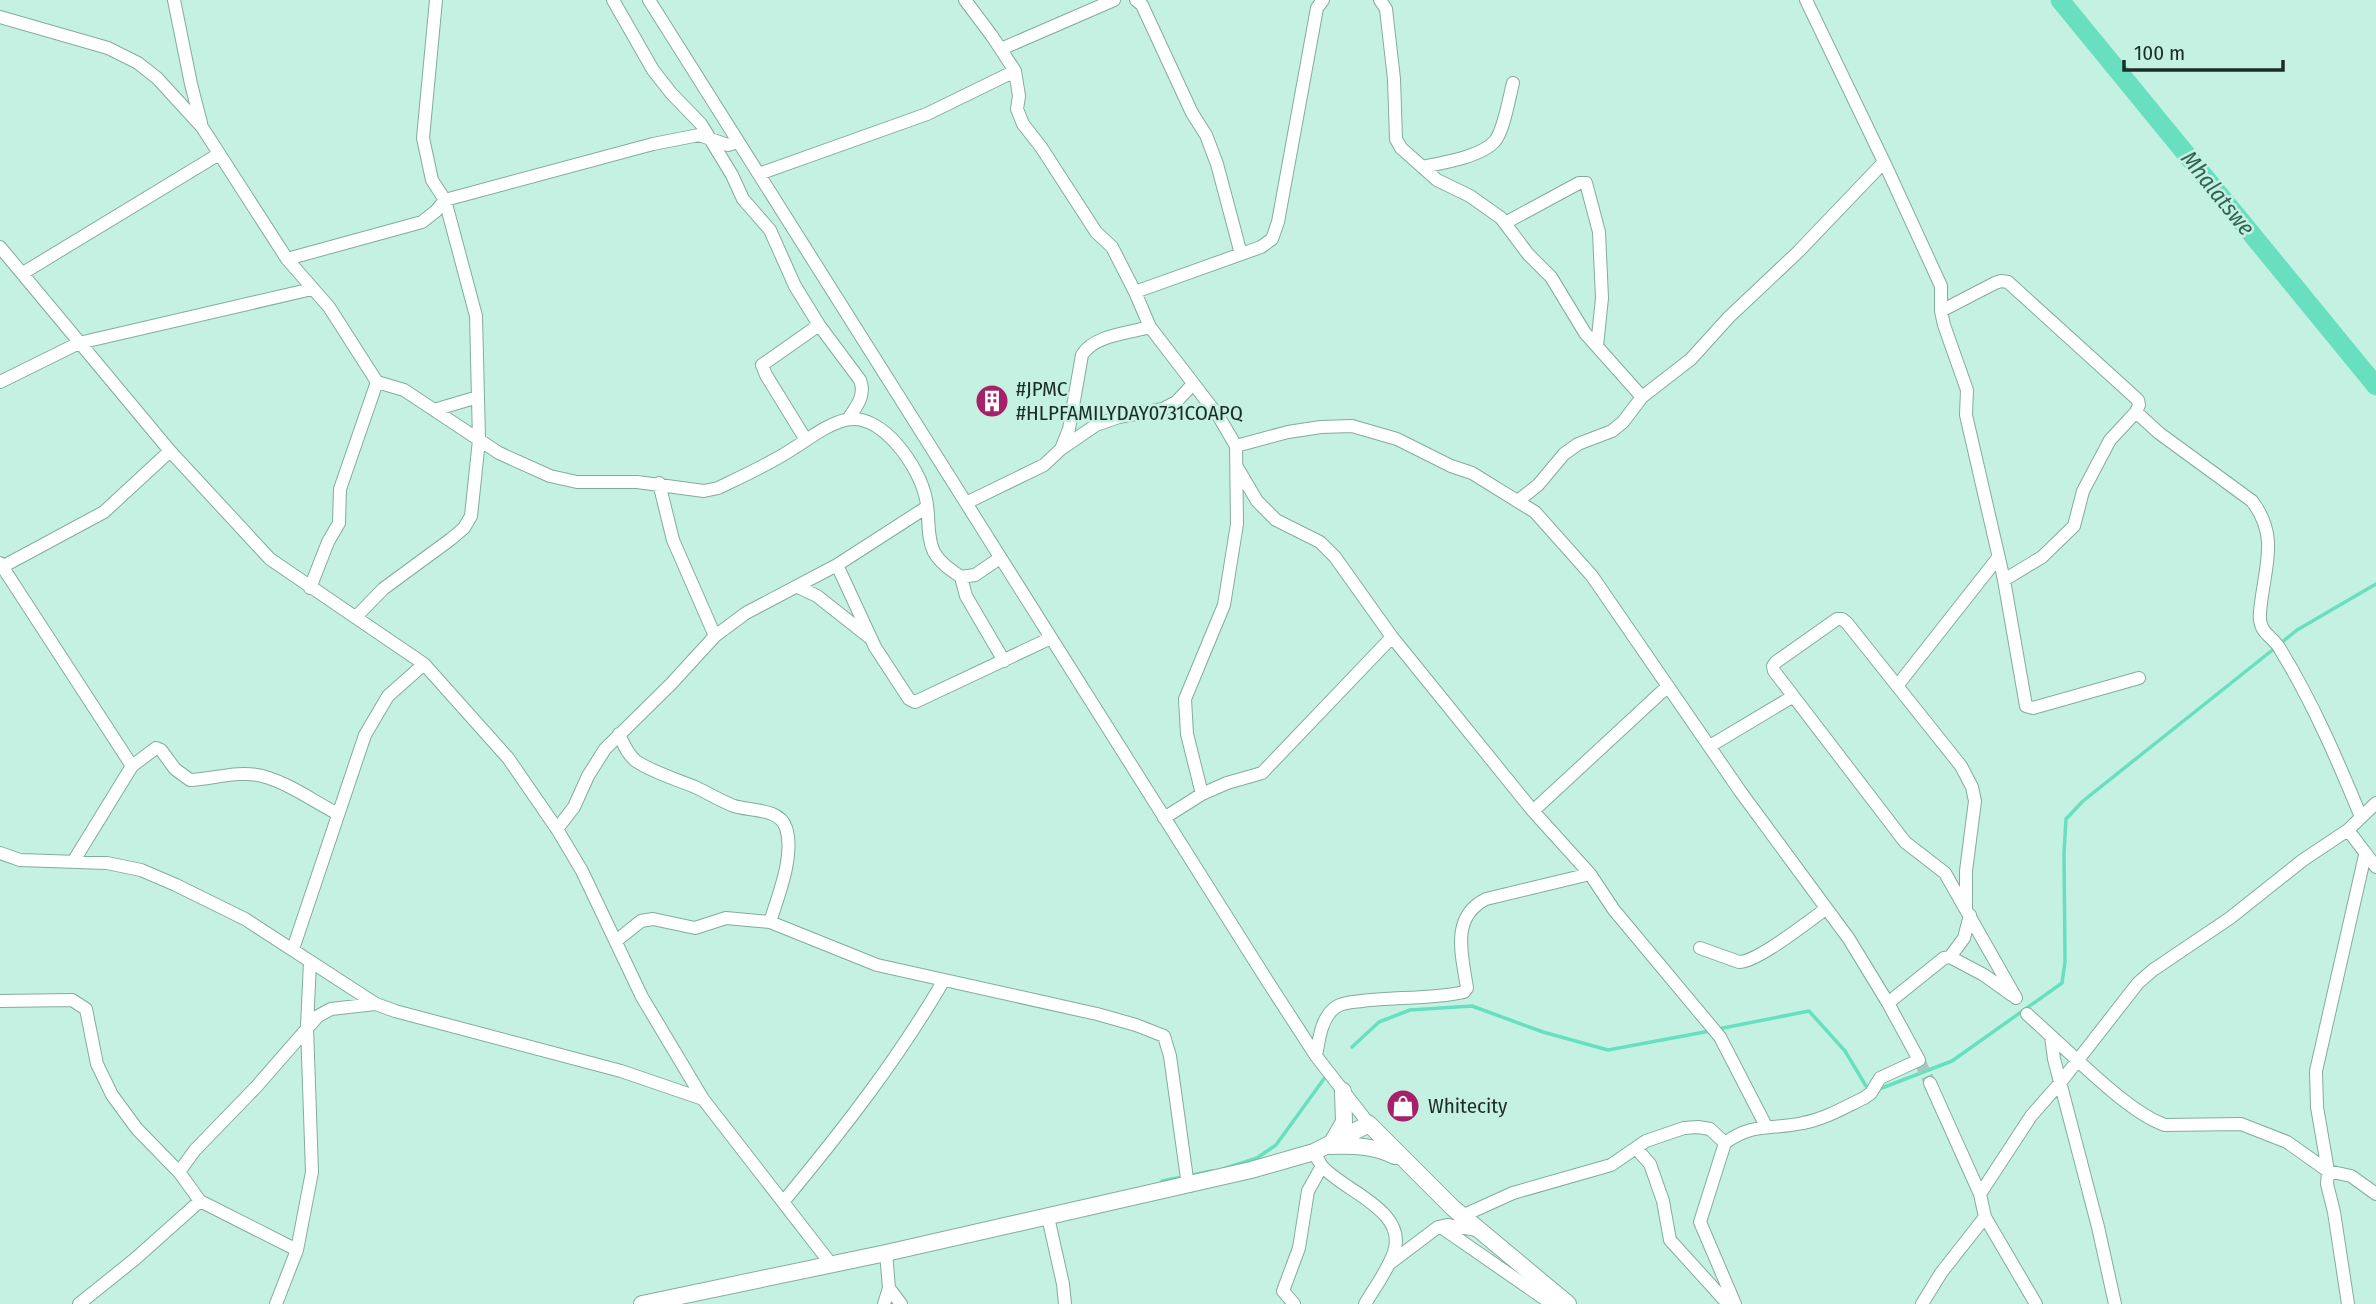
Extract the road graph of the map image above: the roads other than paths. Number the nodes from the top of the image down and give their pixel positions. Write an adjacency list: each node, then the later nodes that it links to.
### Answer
1 (174, 0): 15 (street)
2 (436, 0): 22 (street)
3 (612, 0): 16 (street)
4 (649, 0): 17 (street)
5 (965, 0): 12 (street)
6 (1114, 0): 12 (street)
7 (1136, 0): 25 (street)
8 (1323, 0): 25 (street)
9 (1380, 0): 20 (street)
10 (1805, 0): 19 (street)
11 (0, 17): 15 (street)
12 (1001, 50): 13 (street)
13 (1015, 71): 21 (street); 29 (street)
14 (1513, 83): 20 (street)
15 (202, 127): 18 (street)
16 (709, 138): 17 (street); 22 (street); 31 (street)
17 (738, 142): 21 (street)
18 (219, 154): 26 (street); 27 (street)
19 (1884, 162): 30 (street); 39 (street)
20 (1422, 167): 23 (street)
21 (760, 174): 51 (street)
22 (444, 200): 26 (street); 38 (street)
23 (1505, 223): 34 (street); 34 (street)
24 (0, 247): 27 (street)
25 (1241, 254): 29 (street)
26 (287, 259): 28 (street)
27 (23, 273): 33 (street)
28 (312, 289): 33 (street); 35 (street)
29 (1136, 292): 32 (street)
30 (1941, 311): 41 (street); 54 (street)
31 (819, 325): 42 (street); 44 (street)
32 (1150, 327): 37 (street); 46 (street)
33 (79, 343): 36 (street); 47 (street)
34 (1597, 346): 39 (street)
35 (377, 382): 40 (street); 59 (street)
36 (0, 383)
37 (1193, 384): 45 (street); 46 (street)
38 (478, 397): 40 (street); 43 (street)
39 (1642, 397): 50 (street)
40 (434, 410): 43 (street)
41 (2136, 412): 58 (street); 79 (street)
42 (848, 419): 44 (street); 52 (street)
43 (479, 440): 49 (street); 61 (street)
44 (806, 440): 49 (street)
45 (1236, 446): 48 (street); 50 (street)
46 (1061, 449): 51 (street)
47 (170, 451): 56 (street); 59 (street)
48 (1235, 464): 63 (street); 75 (street)
49 (659, 483): 62 (street)
50 (1520, 500): 69 (street)
51 (966, 503): 53 (street)
52 (927, 507): 55 (street); 57 (street)
53 (1000, 558): 57 (street); 64 (street)
54 (1997, 559): 58 (street); 70 (street)
55 (837, 565): 60 (street); 65 (street)
56 (1, 566): 74 (street)
57 (961, 577): 66 (street)
58 (2004, 580): 68 (street)
59 (310, 587): 61 (street)
60 (798, 587): 62 (street); 65 (street)
61 (356, 617): 67 (street)
62 (715, 636): 72 (street)
63 (1392, 637): 75 (street); 77 (street)
64 (1051, 638): 66 (street); 80 (street)
65 (871, 639): 66 (street)
66 (1004, 661)
67 (424, 664): 78 (street); 81 (street)
68 (2139, 678)
69 (1668, 686): 73 (street); 77 (street)
70 (1897, 686): 71 (street); 89 (street)
71 (1792, 697): 73 (street); 89 (street)
72 (619, 734): 81 (street); 90 (street)
73 (1710, 746): 88 (street)
74 (132, 766): 78 (street); 85 (street)
75 (1202, 794): 80 (street)
76 (2376, 803): 79 (street)
77 (1534, 811): 87 (street)
78 (338, 814): 93 (street)
79 (2361, 817): 82 (street)
80 (1164, 818): 103 (street)
81 (557, 829): 91 (street)
82 (2348, 830): 84 (street); 104 (street)
83 (0, 853): 85 (street)
84 (2365, 855): 86 (street); 115 (street)
85 (73, 862): 93 (street)
86 (2376, 867)
87 (1590, 874): 103 (street); 110 (street)
88 (1826, 909): 92 (street); 98 (street)
89 (1968, 912): 94 (street); 94 (street)
90 (770, 922): 91 (street); 96 (street)
91 (616, 941): 108 (street)
92 (1700, 947)
93 (293, 950): 95 (street)
94 (1951, 957): 98 (street)
95 (310, 961): 99 (street); 101 (street)
96 (944, 980): 117 (street); 121 (street)
97 (0, 1001): 116 (street)
98 (1888, 1003): 110 (street)
99 (376, 1004): 101 (street); 108 (street)
100 (2027, 1014): 102 (street)
101 (307, 1027): 116 (street); 127 (street)
102 (2051, 1036): 104 (street); 106 (street)
103 (1316, 1056): 107 (street)
104 (2078, 1060): 106 (street); 115 (street)
105 (1930, 1083): 118 (street)
106 (2060, 1083): 118 (street); 146 (street)
107 (1343, 1091): 109 (street); 113 (street)
108 (703, 1099): 121 (street)
109 (1369, 1124): 113 (street); 114 (street)
110 (1766, 1126): 111 (street)
111 (1725, 1143): 112 (street); 143 (street)
112 (1636, 1148): 122 (street); 142 (street)
113 (1322, 1154): 114 (street); 117 (street); 130 (street); 138 (street)
114 (1402, 1159): 122 (street)
115 (2328, 1171): 119 (street); 147 (street)
116 (179, 1172): 120 (street)
117 (1188, 1186): 123 (street)
118 (1980, 1194): 124 (street)
119 (2376, 1194)
120 (200, 1200): 127 (street); 132 (street)
121 (783, 1202): 129 (street)
122 (1462, 1216): 126 (street)
123 (1048, 1217): 128 (street); 137 (street)
124 (1985, 1217): 144 (street); 145 (street)
125 (1441, 1227): 126 (street); 130 (street); 140 (street)
126 (1477, 1230): 141 (street)
127 (297, 1250): 133 (street)
128 (886, 1252): 129 (street); 131 (street)
129 (831, 1264): 134 (street)
130 (1389, 1264): 139 (street)
131 (889, 1287): 135 (street); 136 (street)
132 (79, 1304)
133 (276, 1304)
134 (642, 1304)
135 (884, 1304)
136 (901, 1304)
137 (1065, 1304)
138 (1294, 1304)
139 (1365, 1304)
140 (1552, 1304)
141 (1568, 1304)
142 (1728, 1304)
143 (1735, 1304)
144 (1922, 1304)
145 (2036, 1304)
146 (2115, 1304)
147 (2348, 1304)

